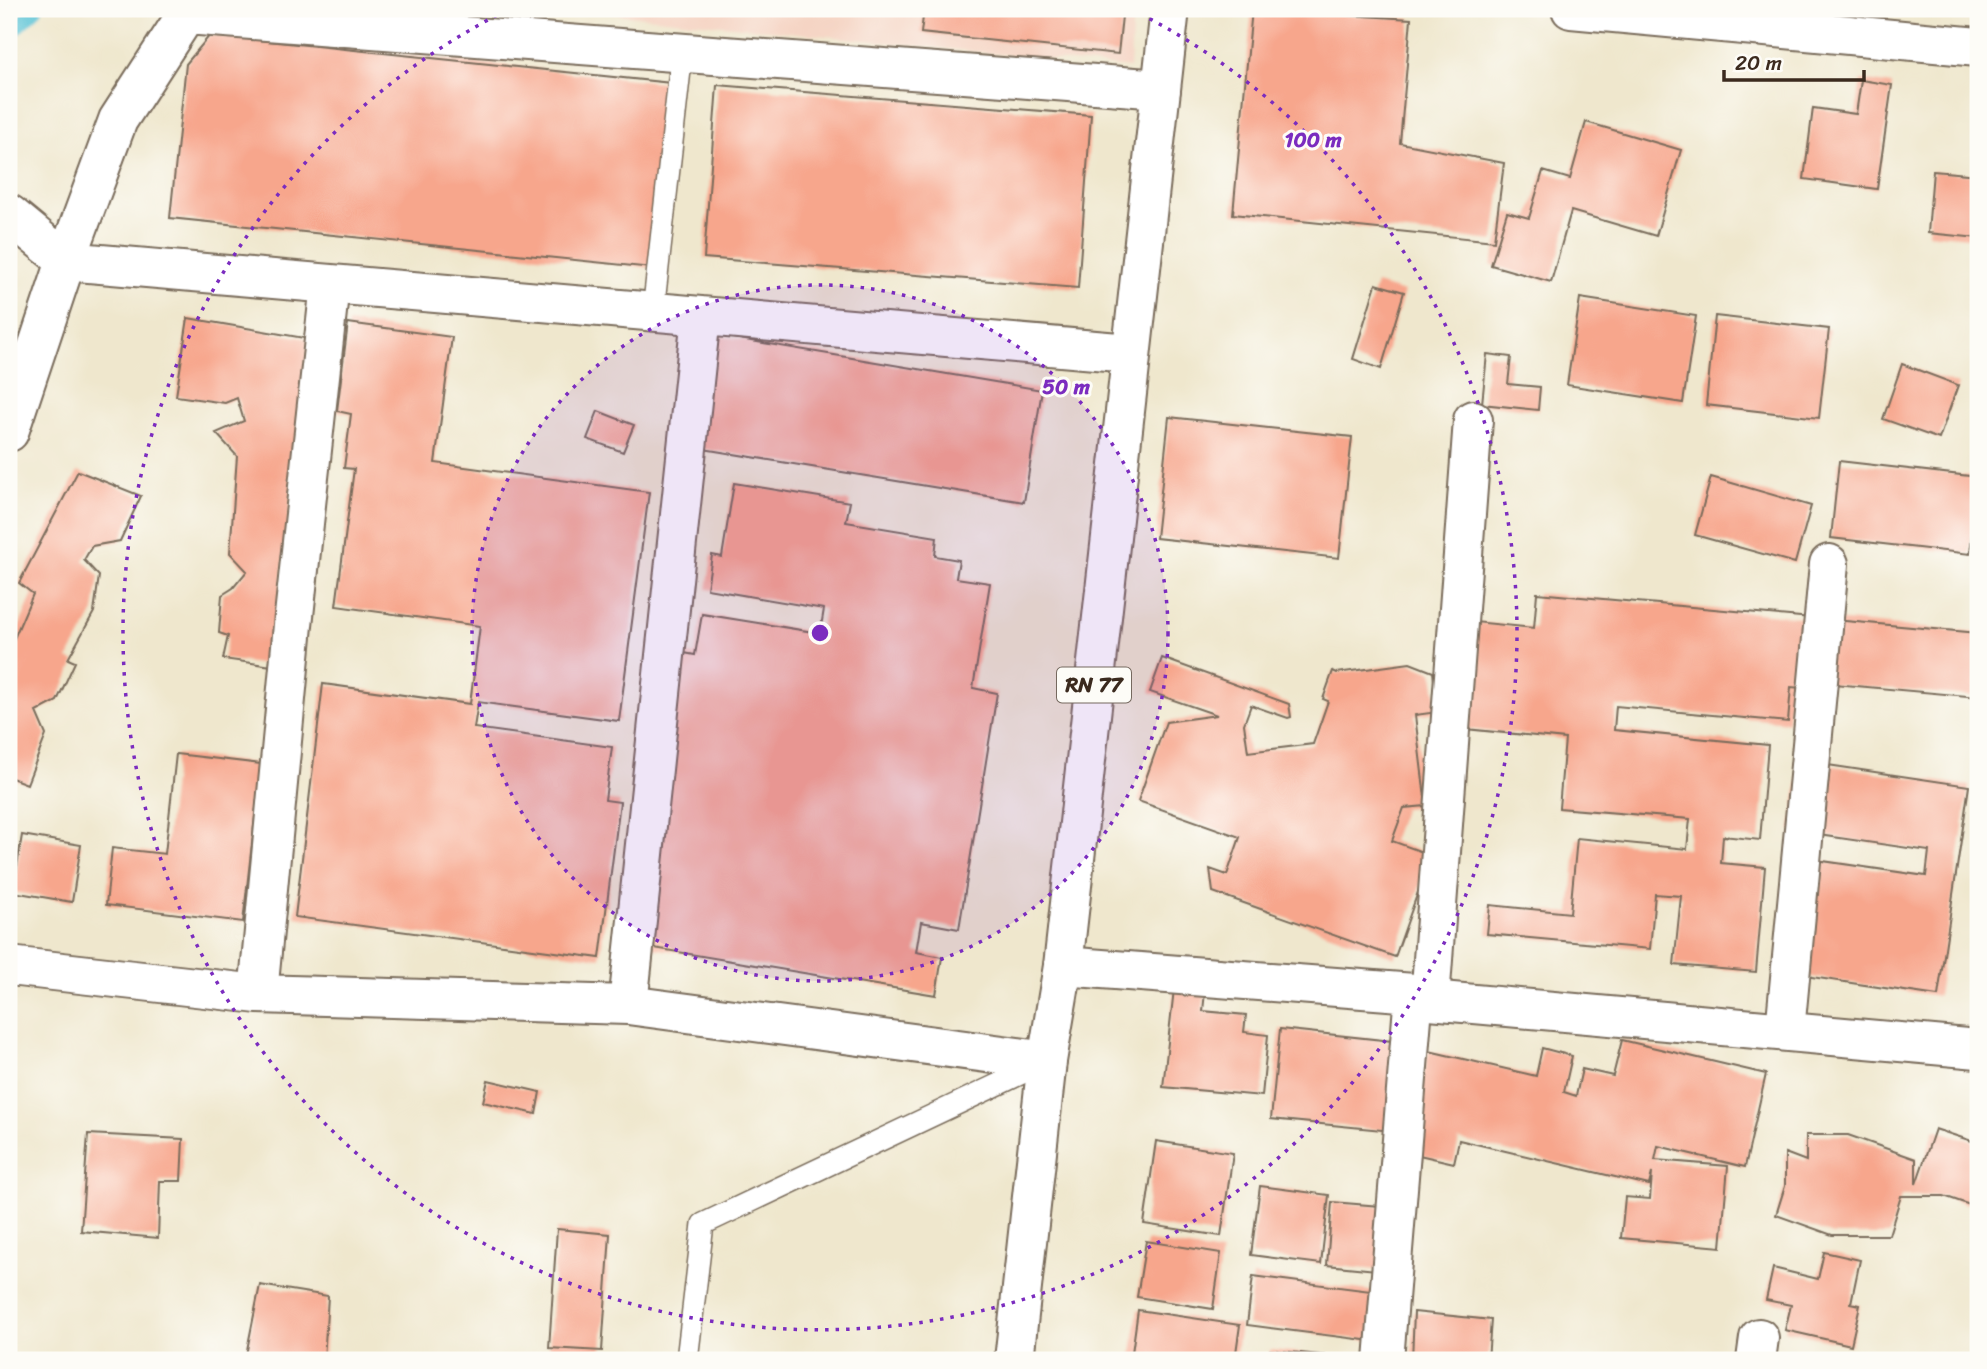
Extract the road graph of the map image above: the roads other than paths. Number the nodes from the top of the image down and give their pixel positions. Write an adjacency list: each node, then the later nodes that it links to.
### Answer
1 (1170, 9): 5 (street, RN 77)
2 (1571, 9): 3 (street)
3 (1978, 47)
4 (682, 52): 5 (street); 7 (street); 9 (lane)
5 (1161, 89): 11 (street, RN 77)
6 (9, 214): 7 (street)
7 (66, 261): 8 (street); 13 (street)
8 (330, 284): 9 (street); 17 (street)
9 (653, 312): 10 (street)
10 (701, 316): 11 (street); 19 (street)
11 (1130, 353): 16 (street, RN 77)
12 (1473, 420): 18 (street)
13 (9, 432)
14 (1829, 564): 20 (street)
15 (9, 966): 17 (street)
16 (1063, 966): 18 (street); 22 (street, RN 77)
17 (258, 994): 19 (street)
18 (1422, 996): 20 (street); 25 (street)
19 (628, 1005): 22 (street)
20 (1785, 1031): 21 (street)
21 (1978, 1048)
22 (1047, 1061): 23 (lane); 24 (street, RN 77)
23 (687, 1360)
24 (1014, 1360)
25 (1384, 1360)

